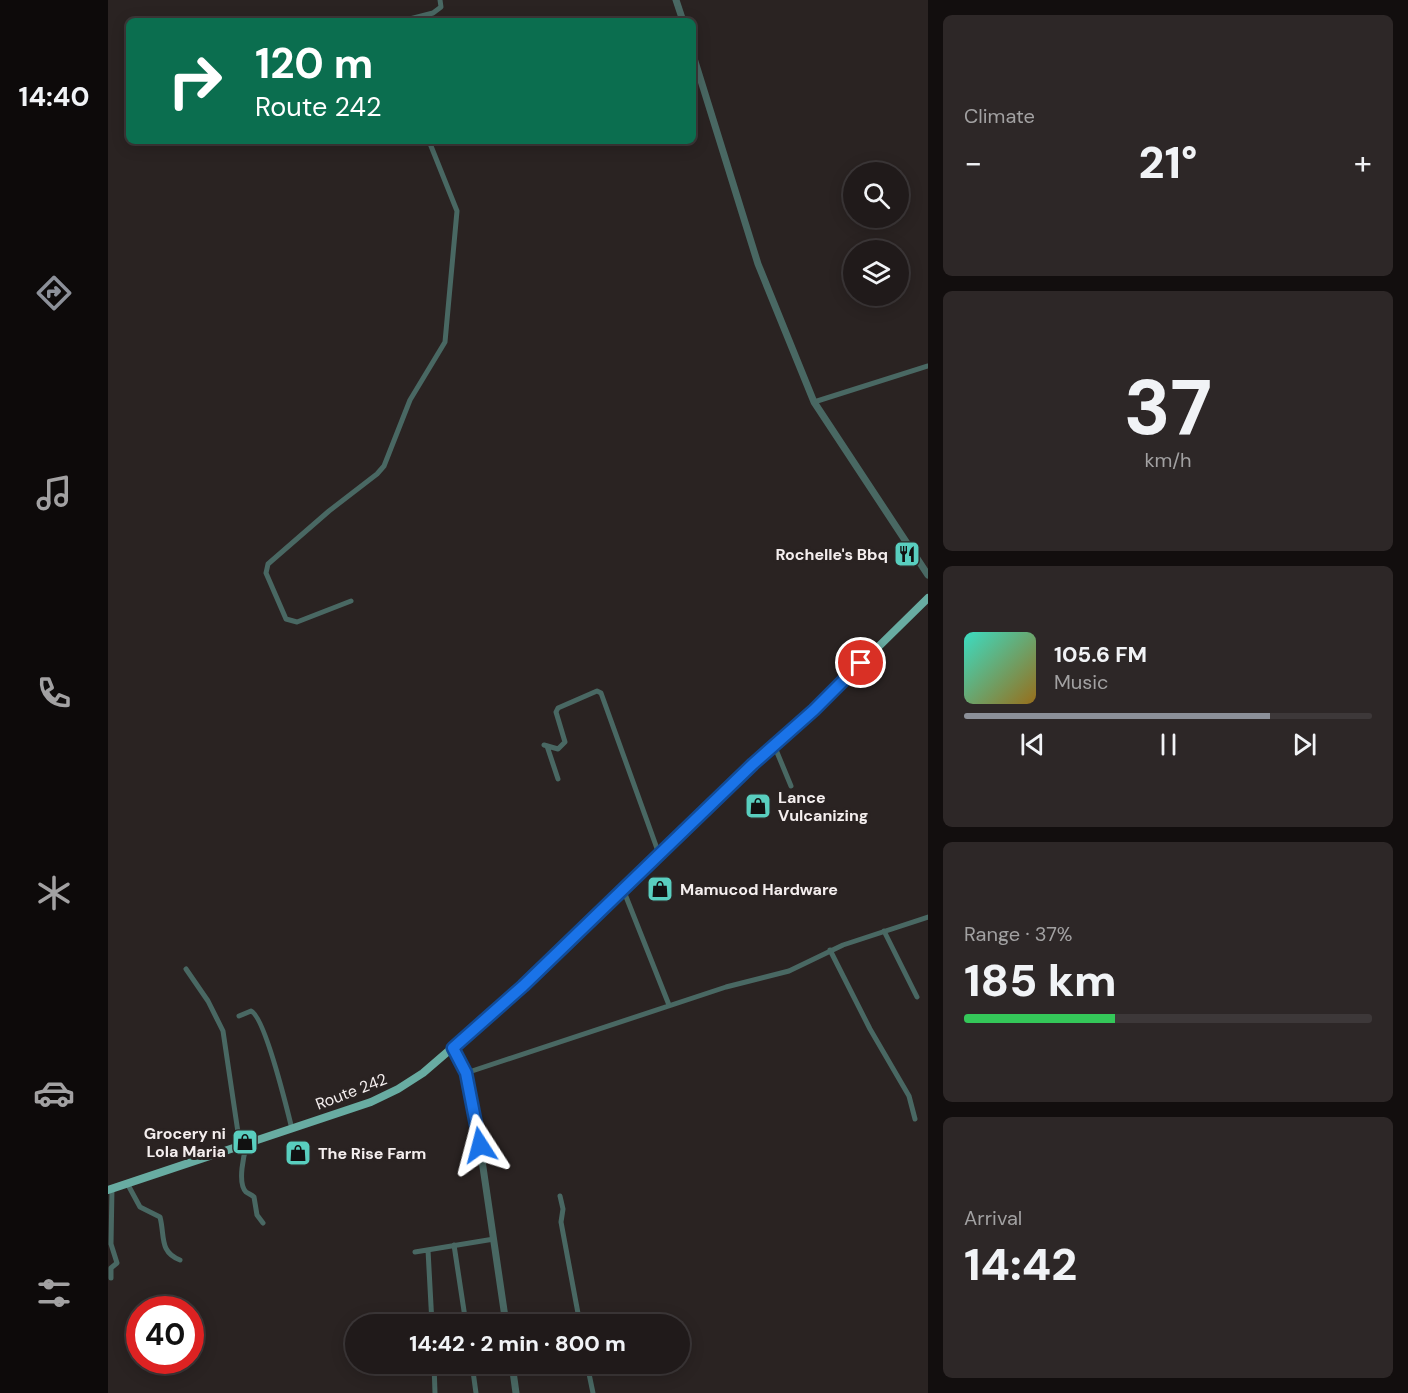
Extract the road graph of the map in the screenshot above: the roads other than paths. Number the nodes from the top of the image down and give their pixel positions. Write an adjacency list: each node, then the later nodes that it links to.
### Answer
1 (440, 0): 3 (street)
2 (676, 0): 4 (street)
3 (414, 18)
4 (682, 18)
5 (696, 65): 8 (street)
6 (430, 144): 11 (street)
7 (928, 366): 8 (street)
8 (814, 402): 9 (street)
9 (928, 575)
10 (928, 598): 12 (main road, Route 242)
11 (351, 601)
12 (774, 745): 14 (street); 15 (main road, Route 242)
13 (558, 779): 15 (street)
14 (791, 786)
15 (659, 854): 16 (main road, Route 242)
16 (622, 889): 22 (street); 24 (main road, Route 242)
17 (928, 917): 18 (street)
18 (884, 931): 19 (street); 21 (street)
19 (830, 950): 22 (street); 26 (street)
20 (186, 969): 28 (street)
21 (918, 998)
22 (669, 1005): 25 (street)
23 (239, 1016): 27 (street)
24 (453, 1048): 25 (street); 27 (main road, Route 242)
25 (466, 1073): 33 (street)
26 (915, 1119)
27 (292, 1129): 28 (main road, Route 242)
28 (243, 1145): 29 (main road, Route 242); 32 (street)
29 (129, 1183): 30 (main road, Route 242); 37 (street)
30 (110, 1189): 38 (street)
31 (560, 1196): 42 (street)
32 (263, 1222)
33 (494, 1239): 34 (street); 41 (street)
34 (454, 1245): 35 (street); 40 (street)
35 (428, 1250): 36 (street); 39 (street)
36 (415, 1252)
37 (180, 1260)
38 (111, 1278)
39 (431, 1314)
40 (464, 1314)
41 (505, 1314)
42 (578, 1314)
43 (434, 1374): 47 (street)
44 (473, 1374): 48 (street)
45 (513, 1374): 49 (street)
46 (589, 1374): 50 (street)
47 (435, 1393)
48 (476, 1393)
49 (516, 1393)
50 (593, 1393)

